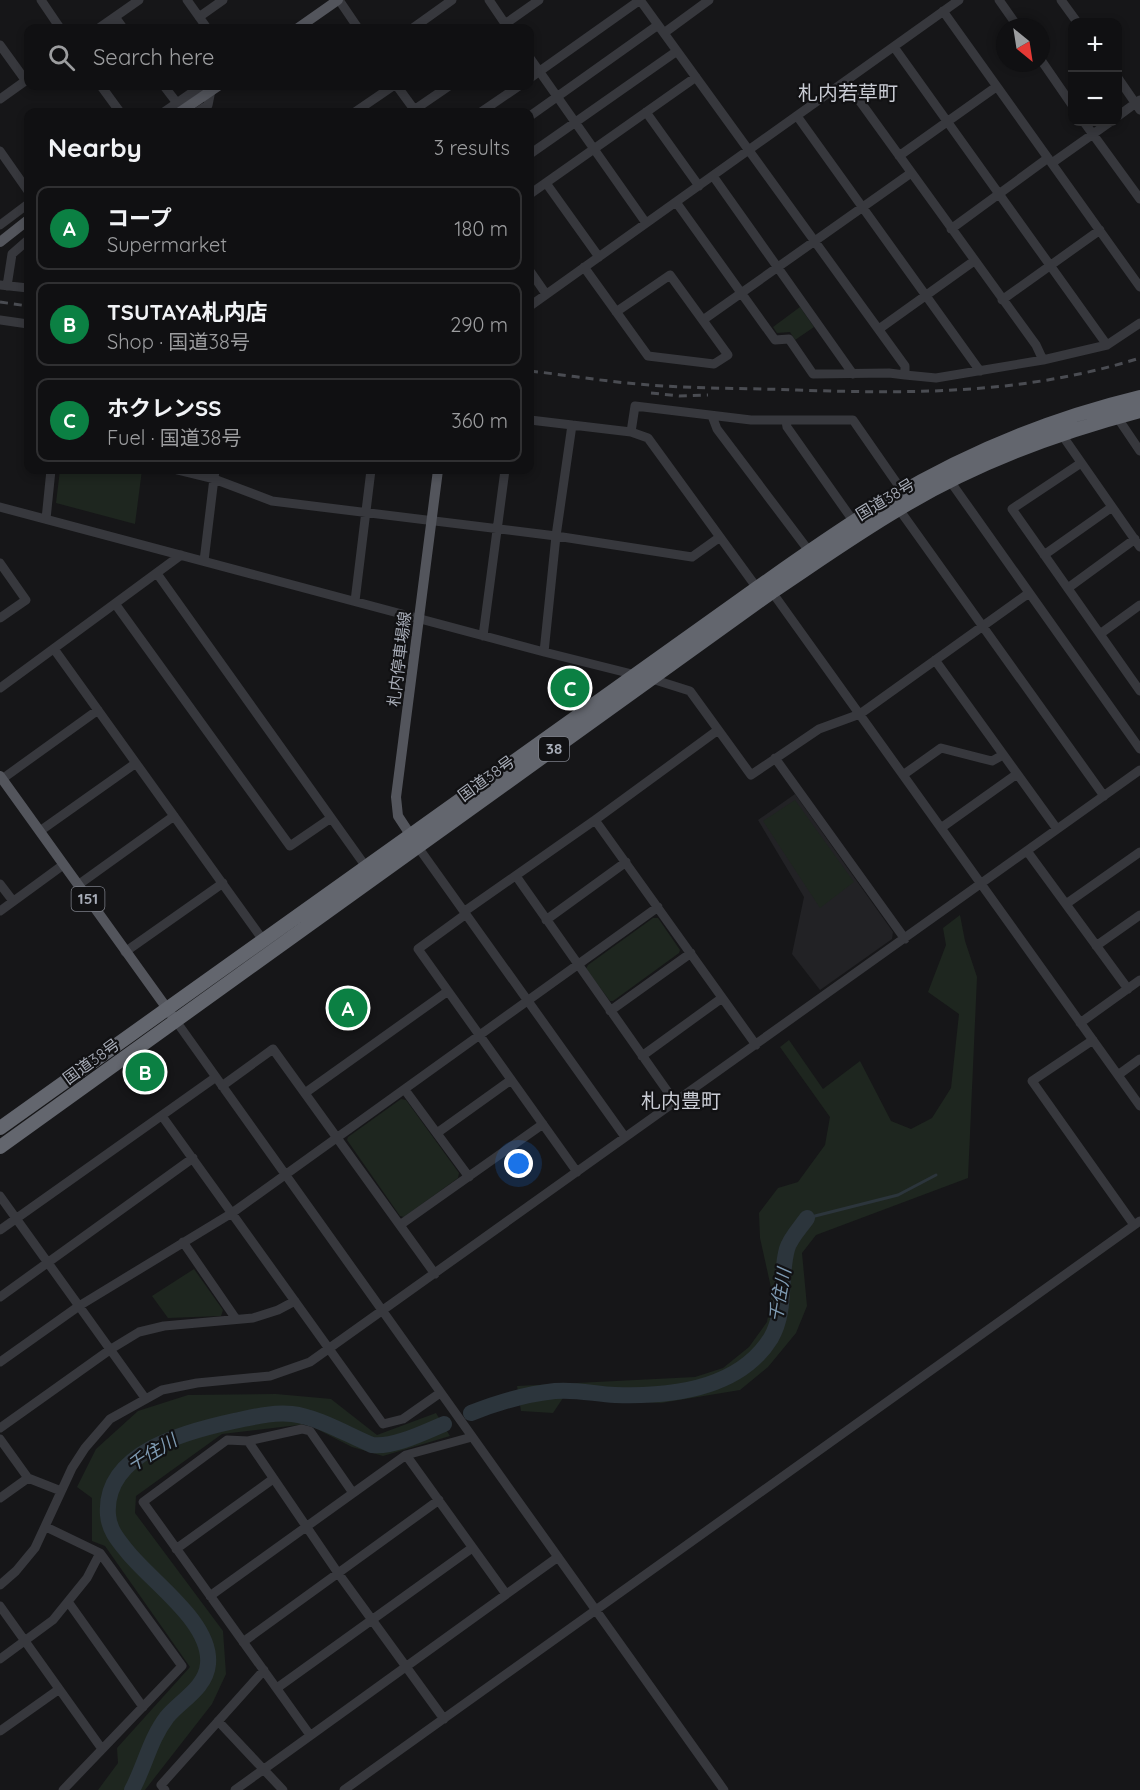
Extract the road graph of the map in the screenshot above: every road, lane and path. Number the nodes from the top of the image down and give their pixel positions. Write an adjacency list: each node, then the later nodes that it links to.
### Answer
1 (40, 0): 19 (street)
2 (139, 0): 15 (street)
3 (187, 0): 16 (street)
4 (223, 0): 16 (street)
5 (338, 0): 23 (main road); 24 (street)
6 (452, 0): 25 (street)
7 (489, 0): 26 (street)
8 (539, 0): 27 (street)
9 (640, 0): 28 (street); 33 (street)
10 (709, 0): 28 (street)
11 (959, 0): 14 (street)
12 (999, 0): 17 (street)
13 (1061, 0): 18 (street)
14 (943, 11): 30 (street); 41 (street)
15 (115, 17): 20 (street); 21 (street)
16 (199, 17): 22 (street)
17 (1012, 18)
18 (1074, 18)
19 (57, 24)
20 (105, 24)
21 (120, 24)
22 (204, 24)
23 (304, 24)
24 (355, 24)
25 (419, 24)
26 (506, 24)
27 (509, 24)
28 (661, 29): 31 (street); 50 (street)
29 (0, 45): 36 (street)
30 (894, 47): 39 (street); 66 (street)
31 (676, 51): 37 (street); 65 (street)
32 (534, 64): 33 (street)
33 (539, 71): 35 (street); 50 (street)
34 (1049, 72): 52 (street)
35 (534, 75)
36 (24, 76)
37 (696, 77): 61 (street); 71 (street)
38 (24, 82): 51 (street)
39 (846, 82): 64 (street); 74 (street)
40 (1122, 83): 53 (street)
41 (996, 87): 66 (street); 75 (street)
42 (104, 90): 54 (street)
43 (167, 90): 55 (street)
44 (210, 90): 55 (main road)
45 (213, 90): 56 (street)
46 (389, 90): 57 (street)
47 (398, 90): 58 (street)
48 (444, 90): 59 (street)
49 (513, 90): 60 (street)
50 (557, 96): 62 (street); 65 (street)
51 (0, 99)
52 (1068, 99)
53 (1139, 104): 63 (street)
54 (117, 108)
55 (178, 108)
56 (203, 108)
57 (361, 108)
58 (413, 108)
59 (419, 108)
60 (487, 108)
61 (646, 112): 70 (street); 82 (street)
62 (534, 113)
63 (1122, 114)
64 (797, 116): 71 (street); 88 (street)
65 (575, 122): 70 (street); 73 (street)
66 (947, 122): 74 (street); 84 (street)
67 (1087, 126): 69 (street)
68 (1104, 126): 69 (street)
69 (1093, 134): 75 (street); 85 (street)
70 (594, 148): 80 (street); 90 (street)
71 (749, 150): 79 (street); 94 (street)
72 (0, 151): 76 (street)
73 (534, 151)
74 (899, 156): 78 (street)
75 (1050, 161): 84 (street); 93 (street)
76 (9, 163): 77 (street); 81 (street)
77 (0, 170)
78 (911, 173): 88 (street); 92 (street)
79 (713, 176): 82 (street); 101 (street)
80 (546, 183): 83 (street); 97 (street)
81 (24, 185)
82 (699, 186): 86 (street)
83 (534, 192)
84 (999, 194): 92 (street); 99 (street)
85 (1140, 199)
86 (676, 202): 90 (street); 107 (street)
87 (24, 207): 91 (street)
88 (863, 207): 94 (street); 108 (street)
89 (24, 223): 95 (main road)
90 (646, 223): 97 (street)
91 (0, 225)
92 (951, 229): 98 (street)
93 (1100, 230): 99 (street); 104 (street)
94 (816, 241): 101 (street); 116 (street)
95 (0, 242)
96 (24, 244): 103 (street)
97 (599, 256): 100 (street)
98 (974, 261): 108 (street); 109 (street)
99 (1050, 266): 109 (street); 117 (street)
100 (584, 267): 106 (street); 111 (street)
101 (779, 268): 107 (street); 120 (street)
102 (534, 278): 106 (street)
103 (4, 285): 105 (street)
104 (1140, 287)
105 (24, 288)
106 (546, 294): 110 (street)
107 (742, 294): 113 (street); 120 (street)
108 (926, 296): 116 (street); 119 (street)
109 (1002, 300): 118 (street)
110 (534, 303)
111 (616, 312): 113 (street); 113 (street)
112 (0, 320): 114 (street)
113 (703, 320)
114 (24, 323)
115 (1140, 323): 117 (street)
116 (879, 330): 121 (street)
117 (1107, 345): 118 (street)
118 (1044, 360): 119 (street)
119 (980, 371): 121 (street)
120 (854, 374): 121 (street)
121 (905, 375)
122 (1140, 397): 123 (highway, 国道38号 / 38)
123 (1114, 411): 124 (highway, 国道38号 / 38); 130 (highway, 国道38号 / 38); 131 (street); 139 (highway, 国道38号 / 38)
124 (1140, 411)
125 (712, 416): 127 (street); 129 (street); 150 (street)
126 (534, 420): 128 (street)
127 (786, 421): 139 (street); 145 (street)
128 (572, 425): 129 (street); 147 (street)
129 (630, 432): 148 (street)
130 (1062, 435): 132 (street); 138 (highway, 国道38号 / 38)
131 (1140, 451)
132 (1081, 463): 141 (street); 152 (street)
133 (51, 474): 143 (street)
134 (215, 474): 142 (street); 153 (street)
135 (370, 474): 142 (street)
136 (438, 474): 144 (main road, 札内停車場線)
137 (504, 474): 146 (street)
138 (950, 481): 139 (highway, 国道38号 / 38); 159 (street)
139 (898, 500): 145 (highway, 国道38号 / 38); 158 (highway, 国道38号 / 38); 165 (street)
140 (0, 507): 143 (street)
141 (1112, 507): 149 (street); 152 (street)
142 (365, 513): 144 (street); 160 (street)
143 (46, 519): 151 (street)
144 (432, 521): 146 (street); 164 (main road, 札内停車場線)
145 (854, 522): 150 (highway, 国道38号 / 38)
146 (497, 530): 147 (street); 167 (street)
147 (556, 536): 148 (street); 169 (street)
148 (720, 537): 156 (street)
149 (1137, 543): 157 (street)
150 (809, 551): 156 (highway, 国道38号 / 38)
151 (181, 555): 153 (street); 155 (street)
152 (1044, 555): 157 (street)
153 (204, 561): 160 (street)
154 (0, 563): 163 (street)
155 (158, 574): 161 (street); 189 (street)
156 (757, 588): 158 (street); 171 (highway, 国道38号 / 38)
157 (1068, 588): 166 (street)
158 (772, 592): 173 (highway, 国道38号 / 38); 177 (street)
159 (1029, 593): 165 (street); 179 (street)
160 (355, 601): 164 (street)
161 (116, 605): 168 (street); 189 (street)
162 (1140, 605): 166 (street)
163 (0, 618)
164 (419, 619): 167 (street); 194 (main road, 札内停車場線)
165 (982, 627): 170 (street); 187 (street)
166 (1100, 634): 172 (street)
167 (483, 636): 169 (street)
168 (54, 649): 174 (street); 176 (street)
169 (544, 652): 171 (street)
170 (935, 660): 177 (street); 180 (street)
171 (635, 675): 173 (street); 194 (highway, 国道38号 / 38)
172 (1136, 677): 175 (street)
173 (652, 679): 178 (street); 194 (highway, 国道38号 / 38)
174 (0, 688)
175 (1140, 691)
176 (98, 710): 182 (street); 186 (street)
177 (860, 714): 181 (street); 185 (street)
178 (718, 730): 181 (street); 190 (street)
179 (1140, 749)
180 (1003, 755): 184 (street); 185 (street)
181 (775, 758): 212 (street)
182 (136, 763): 188 (street); 193 (street)
183 (1140, 770): 187 (street)
184 (1017, 774): 191 (street); 192 (street)
185 (903, 775): 191 (street)
186 (1, 777): 193 (main road, 151)
187 (1104, 796): 192 (street)
188 (174, 816): 201 (street); 204 (street)
189 (331, 818): 199 (street)
190 (595, 820): 197 (street); 200 (street)
191 (941, 828): 203 (street)
192 (1058, 829): 195 (street)
193 (40, 831): 198 (main road, 151)
194 (414, 841): 199 (highway, 国道38号 / 38); 209 (street)
195 (1027, 851): 203 (street); 206 (street)
196 (1140, 852): 206 (street)
197 (626, 862): 207 (street); 211 (street)
198 (63, 865): 204 (main road, 151); 205 (street)
199 (370, 873): 213 (highway, 国道38号 / 38); 225 (highway, 国道38号 / 38)
200 (516, 876): 209 (street); 211 (street)
201 (223, 883): 213 (street); 215 (street)
202 (0, 884): 205 (street)
203 (981, 884): 212 (street); 226 (street)
204 (78, 885): 215 (main road, 151)
205 (13, 901): 208 (street)
206 (1066, 904): 214 (street)
207 (658, 907): 216 (street); 217 (street)
208 (0, 910)
209 (466, 913): 220 (street); 222 (street)
210 (1140, 915): 214 (street)
211 (546, 920): 217 (street)
212 (905, 939): 229 (street)
213 (263, 940): 223 (highway, 国道38号 / 38)
214 (1096, 946): 219 (street)
215 (125, 952): 223 (main road, 151)
216 (691, 953): 221 (street); 224 (street)
217 (578, 966): 222 (street); 224 (street)
218 (1140, 980): 219 (street)
219 (1128, 989): 226 (street)
220 (448, 991): 227 (street); 237 (street)
221 (722, 998): 229 (street); 230 (street)
222 (528, 1001): 227 (street); 245 (street)
223 (167, 1009): 225 (main road, 151); 242 (highway, 国道38号 / 38)
224 (610, 1011): 230 (street)
225 (176, 1021): 233 (street); 246 (highway, 国道38号 / 38)
226 (1080, 1023): 228 (street)
227 (480, 1036): 234 (street); 236 (street)
228 (1093, 1040): 232 (street); 254 (street)
229 (756, 1045): 238 (street)
230 (642, 1056): 238 (street)
231 (1140, 1059): 232 (street)
232 (1118, 1075): 239 (street)
233 (216, 1077): 235 (street); 240 (street)
234 (511, 1080): 241 (street); 243 (street)
235 (222, 1086): 237 (street); 249 (street)
236 (405, 1090): 243 (street); 244 (street)
237 (306, 1093): 244 (street)
238 (675, 1102): 245 (street)
239 (1140, 1106)
240 (162, 1116): 247 (street); 253 (street)
241 (543, 1124): 248 (street); 250 (street)
242 (0, 1128)
243 (436, 1133): 250 (street)
244 (338, 1137): 249 (street); 255 (street)
245 (626, 1137): 248 (street)
246 (0, 1147)
247 (193, 1158): 252 (street); 258 (street)
248 (577, 1172): 259 (street)
249 (285, 1176): 252 (street); 263 (street)
250 (469, 1177): 255 (street)
251 (0, 1196): 253 (street)
252 (232, 1213): 257 (street); 261 (street)
253 (16, 1218): 256 (street); 258 (street)
254 (1137, 1223): 293 (street)
255 (400, 1225): 259 (street)
256 (0, 1230)
257 (183, 1242): 262 (street); 264 (street)
258 (47, 1263): 260 (street); 262 (street)
259 (435, 1274): 263 (street)
260 (0, 1296)
261 (295, 1301): 264 (street); 266 (street)
262 (79, 1306): 265 (street); 267 (street)
263 (382, 1311): 266 (street); 268 (street)
264 (236, 1319): 265 (street)
265 (111, 1349): 269 (street); 270 (street)
266 (329, 1350): 268 (street); 269 (street)
267 (0, 1362)
268 (440, 1393): 271 (street)
269 (146, 1398): 277 (street)
270 (0, 1428)
271 (472, 1437): 274 (street); 286 (street)
272 (0, 1440): 275 (street)
273 (248, 1441): 276 (street); 278 (street); 284 (street)
274 (406, 1455): 278 (street); 280 (street)
275 (28, 1478): 277 (street); 279 (street)
276 (273, 1479): 282 (street); 284 (street)
277 (61, 1491): 281 (street)
278 (353, 1493): 282 (street)
279 (0, 1498)
280 (439, 1500): 283 (street); 287 (street)
281 (46, 1527): 285 (street); 288 (street)
282 (306, 1527): 287 (street); 290 (street)
283 (472, 1548): 289 (street); 294 (street)
284 (176, 1549): 290 (street)
285 (100, 1553): 291 (street); 302 (street)
286 (558, 1557): 289 (street); 293 (street)
287 (338, 1573): 294 (street); 296 (street)
288 (0, 1585)
289 (506, 1594): 298 (street)
290 (210, 1596): 296 (street)
291 (69, 1603): 295 (street); 302 (street)
292 (0, 1606): 295 (street)
293 (596, 1611): 303 (street); 314 (street)
294 (372, 1619): 298 (street); 300 (street)
295 (25, 1641): 297 (street); 301 (street)
296 (243, 1642): 299 (street)
297 (0, 1659)
298 (406, 1666): 303 (street); 306 (street)
299 (264, 1670): 300 (street); 304 (street)
300 (277, 1688): 306 (street)
301 (58, 1690): 305 (street); 307 (street)
302 (144, 1707): 307 (street)
303 (444, 1719): 313 (street)
304 (218, 1721): 308 (street); 310 (street)
305 (0, 1731)
306 (310, 1735): 308 (street)
307 (102, 1749): 309 (street)
308 (264, 1769): 311 (street); 312 (street)
309 (63, 1790)
310 (165, 1790)
311 (235, 1790)
312 (284, 1790)
313 (344, 1790)
314 (724, 1790)

